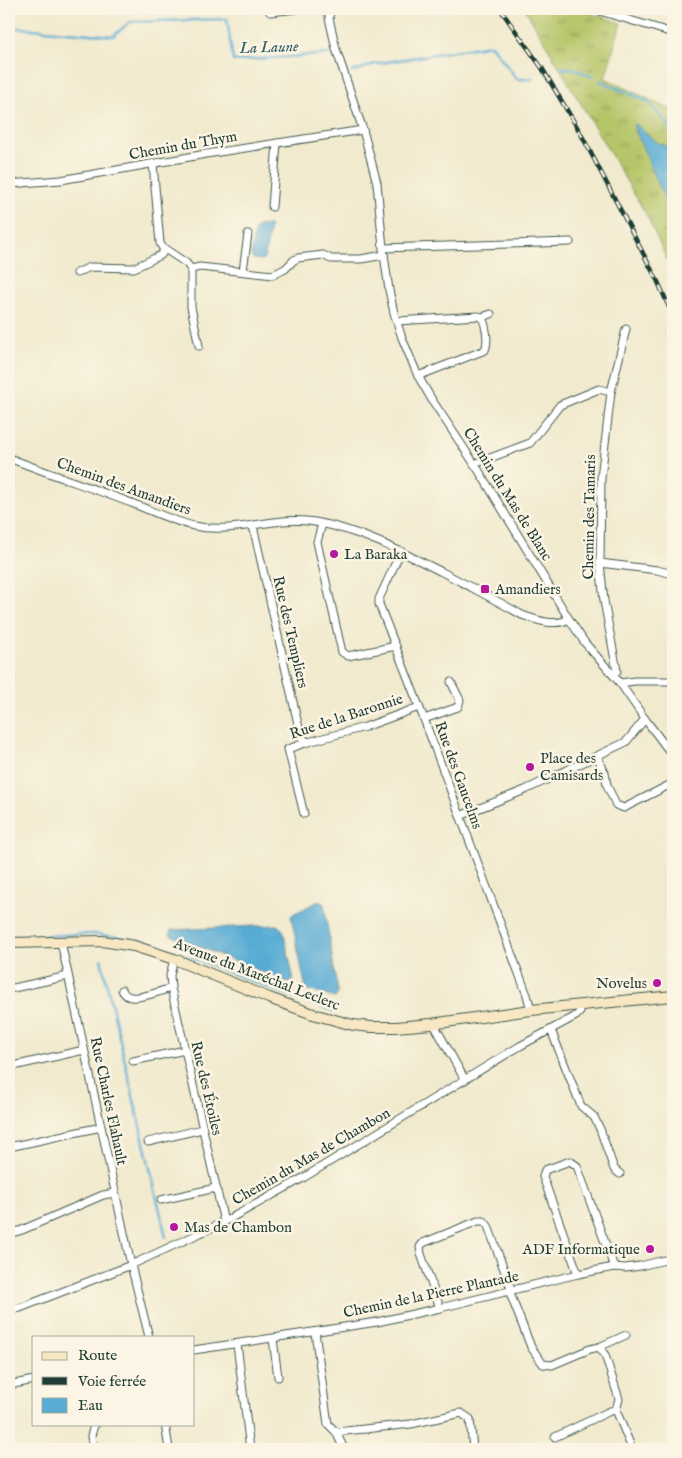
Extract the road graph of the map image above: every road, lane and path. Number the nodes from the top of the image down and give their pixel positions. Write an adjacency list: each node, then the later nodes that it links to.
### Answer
1 (297, 9): 3 (street)
2 (593, 9): 5 (street)
3 (270, 12)
4 (327, 12): 6 (street, Chemin du Mas de Blanc)
5 (673, 33)
6 (363, 130): 7 (street, Chemin du Thym); 14 (street, Chemin du Mas de Blanc)
7 (277, 143): 8 (street, Chemin du Thym); 10 (street)
8 (153, 164): 9 (street, Chemin du Thym); 13 (street)
9 (9, 184)
10 (272, 207)
11 (248, 234): 16 (street)
12 (570, 242): 14 (street)
13 (165, 249): 15 (street); 17 (street)
14 (384, 252): 16 (street); 20 (street, Chemin du Mas de Blanc)
15 (191, 269): 16 (street); 22 (street)
16 (243, 271)
17 (77, 273)
18 (491, 314): 19 (street)
19 (482, 317): 20 (street); 23 (street)
20 (397, 321): 23 (street, Chemin du Mas de Blanc)
21 (626, 329): 24 (street, Chemin des Tamaris)
22 (199, 346)
23 (418, 376): 26 (street, Chemin du Mas de Blanc)
24 (611, 392): 26 (street); 30 (street, Chemin des Tamaris)
25 (9, 458): 28 (street, Chemin des Amandiers)
26 (474, 464): 32 (street, Chemin du Mas de Blanc)
27 (322, 524): 28 (street, Chemin des Amandiers); 29 (street, Chemin des Amandiers); 33 (street)
28 (253, 526): 41 (street, Rue des Templiers)
29 (401, 552): 32 (street, Chemin des Amandiers); 33 (street, Rue des Gaucelms)
30 (600, 563): 31 (street); 34 (street, Chemin des Tamaris)
31 (673, 574)
32 (569, 619): 34 (street, Chemin du Mas de Blanc)
33 (396, 646): 38 (street, Rue des Gaucelms)
34 (613, 674): 37 (street, Chemin du Mas de Blanc)
35 (673, 681): 37 (street)
36 (450, 682): 39 (street)
37 (620, 683): 40 (street, Chemin du Mas de Blanc)
38 (419, 707): 39 (street, Rue des Gaucelms); 41 (street, Rue de la Baronnie)
39 (424, 719): 46 (street, Rue des Gaucelms)
40 (645, 719): 42 (street, Chemin du Mas de Blanc); 43 (street)
41 (308, 742): 45 (street, Rue de la Baronnie)
42 (672, 753)
43 (597, 756): 44 (street); 46 (street)
44 (673, 783)
45 (304, 814)
46 (460, 816): 56 (street, Rue des Gaucelms)
47 (61, 942): 48 (main road, Avenue du Maréchal Leclerc); 49 (main road, Avenue du Maréchal Leclerc); 50 (street, Rue Charles Flahault)
48 (9, 943)
49 (174, 959): 51 (street, Rue des Étoiles); 57 (main road, Avenue du Maréchal Leclerc)
50 (68, 976): 52 (street); 59 (street, Rue Charles Flahault)
51 (172, 988): 53 (street); 60 (street, Rue des Étoiles)
52 (9, 989)
53 (122, 990)
54 (673, 996): 55 (main road, Avenue du Maréchal Leclerc)
55 (580, 1005): 56 (main road, Avenue du Maréchal Leclerc); 58 (street, Chemin du Mas de Chambon)
56 (531, 1010): 57 (main road, Avenue du Maréchal Leclerc)
57 (435, 1023): 63 (street)
58 (551, 1030): 63 (street, Chemin du Mas de Chambon); 68 (street)
59 (84, 1050): 62 (street); 64 (street, Rue Charles Flahault)
60 (185, 1050): 61 (street); 65 (street, Rue des Étoiles)
61 (133, 1062)
62 (9, 1068)
63 (464, 1080): 72 (street, Chemin du Mas de Chambon)
64 (101, 1127): 67 (street); 70 (street, Rue Charles Flahault)
65 (202, 1129): 66 (street); 69 (street, Rue des Étoiles)
66 (148, 1142)
67 (9, 1147)
68 (620, 1174)
69 (216, 1188): 71 (street); 72 (street, Rue des Étoiles)
70 (115, 1193): 73 (street); 75 (street, Rue Charles Flahault)
71 (161, 1200)
72 (224, 1222): 75 (street, Chemin du Mas de Chambon)
73 (9, 1234)
74 (673, 1258): 76 (street, Chemin de la Pierre Plantade)
75 (131, 1265): 80 (street, Chemin du Mas de Chambon); 83 (street, Rue Charles Flahault)
76 (614, 1267): 77 (street, Chemin de la Pierre Plantade); 77 (street)
77 (578, 1274): 78 (street, Chemin de la Pierre Plantade)
78 (511, 1290): 79 (street, Chemin de la Pierre Plantade); 79 (street); 86 (street)
79 (440, 1308): 81 (street, Chemin de la Pierre Plantade)
80 (9, 1310)
81 (315, 1332): 84 (street, Chemin de la Pierre Plantade); 94 (street)
82 (626, 1335): 86 (street)
83 (149, 1336)
84 (273, 1339): 85 (street, Chemin de la Pierre Plantade); 88 (street)
85 (237, 1344): 87 (street, Chemin de la Pierre Plantade); 98 (street)
86 (599, 1347): 91 (street)
87 (195, 1350)
88 (278, 1377)
89 (32, 1380): 90 (street)
90 (9, 1385)
91 (616, 1410): 95 (street); 101 (street)
92 (94, 1426): 96 (street)
93 (165, 1426): 97 (street)
94 (336, 1432): 99 (street); 100 (street)
95 (555, 1437)
96 (93, 1449)
97 (169, 1449)
98 (250, 1449)
99 (344, 1449)
100 (473, 1449)
101 (632, 1449)

